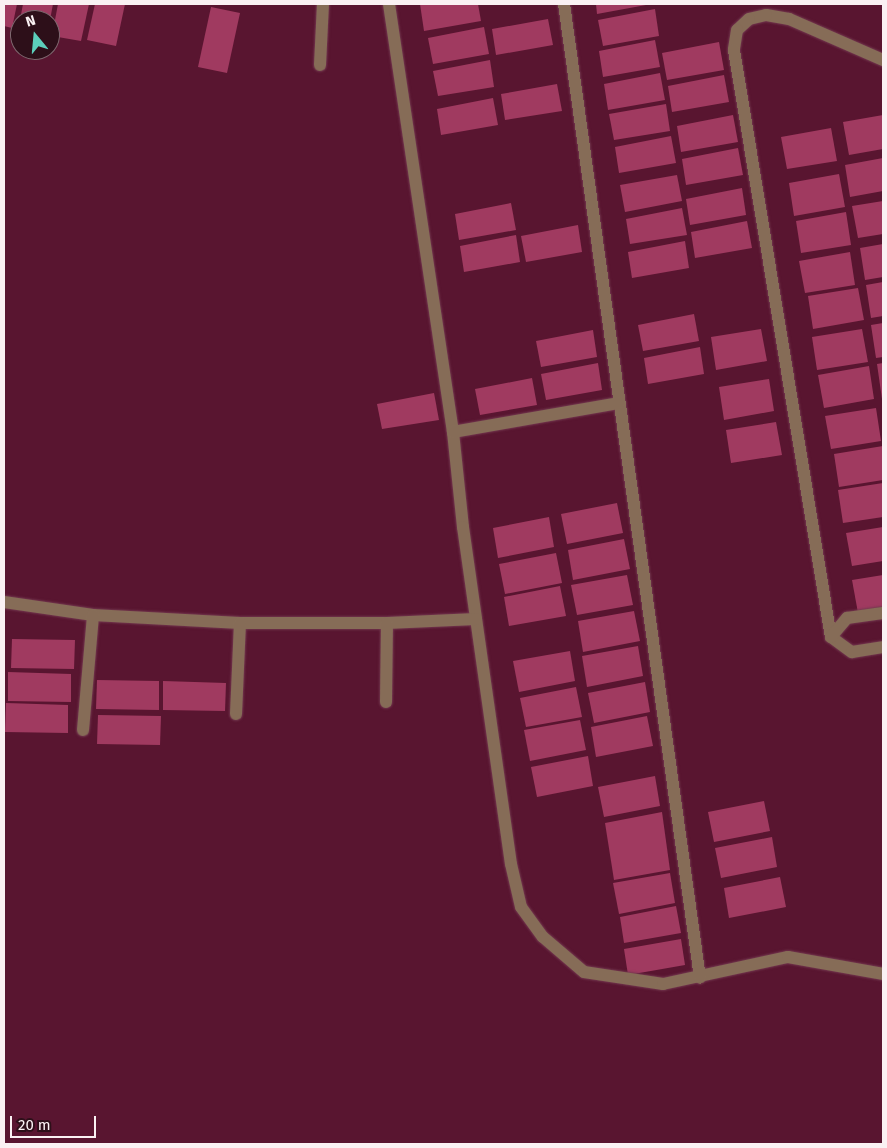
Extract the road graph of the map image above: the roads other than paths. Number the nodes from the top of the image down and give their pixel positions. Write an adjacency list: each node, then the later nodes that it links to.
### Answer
1 (323, 4): 5 (street)
2 (389, 4): 7 (street)
3 (564, 4): 6 (street)
4 (883, 60): 14 (street)
5 (320, 65)
6 (619, 402): 7 (street); 20 (street)
7 (453, 432): 11 (street)
8 (4, 602): 10 (street)
9 (883, 613): 14 (street)
10 (93, 614): 12 (street); 18 (street)
11 (476, 619): 13 (street); 20 (street)
12 (240, 623): 13 (street); 17 (street)
13 (387, 623): 16 (street)
14 (830, 637): 15 (street)
15 (883, 647)
16 (386, 702)
17 (236, 714)
18 (83, 730)
19 (883, 974): 20 (street)
20 (700, 978)

